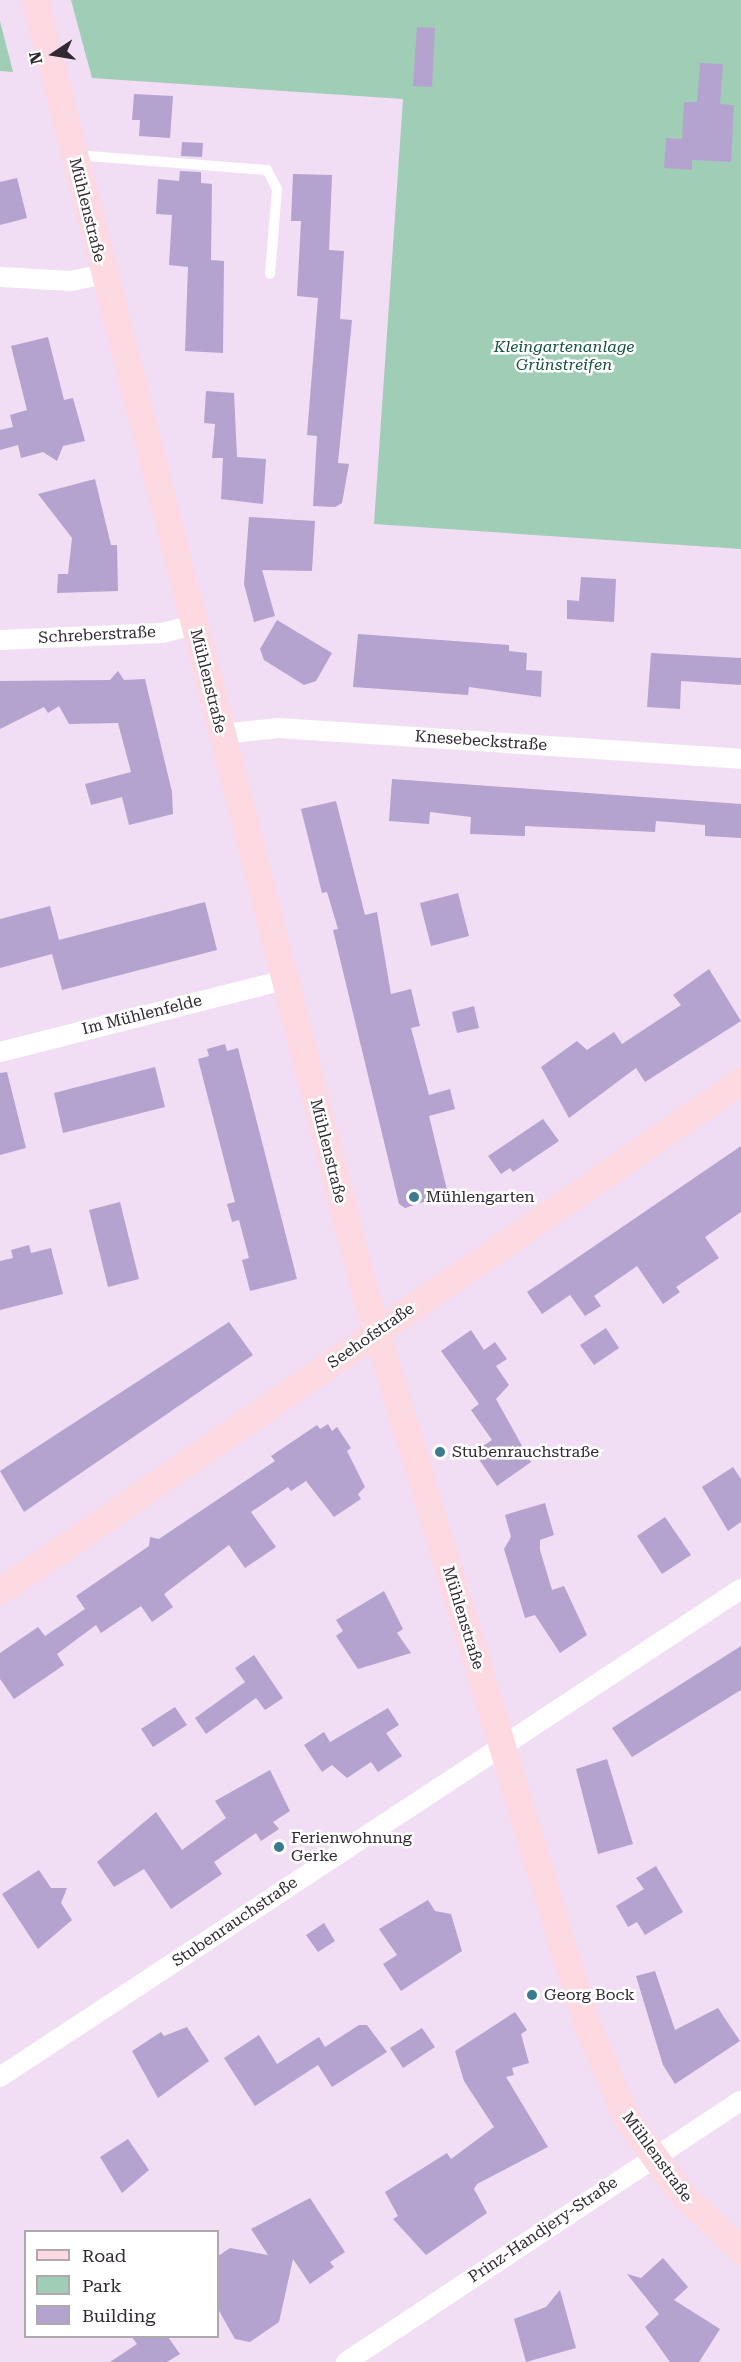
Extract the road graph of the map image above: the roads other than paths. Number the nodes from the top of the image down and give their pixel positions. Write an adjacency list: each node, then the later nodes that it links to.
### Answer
1 (35, 0): 2 (street, Mühlenstraße)
2 (73, 155): 3 (street, Mühlenstraße); 4 (lane)
3 (103, 274): 5 (street); 6 (street, Mühlenstraße)
4 (270, 274)
5 (0, 277)
6 (193, 625): 7 (street, Schreberstraße); 8 (street, Mühlenstraße)
7 (0, 640)
8 (221, 734): 9 (street, Knesebeckstraße); 10 (street, Mühlenstraße)
9 (741, 759)
10 (284, 980): 11 (street, Im Mühlenfelde); 13 (street, Mühlenstraße)
11 (0, 1052)
12 (741, 1081): 13 (street, Seehofstraße)
13 (376, 1332): 15 (street, Seehofstraße); 16 (street, Mühlenstraße)
14 (741, 1589): 16 (street, Stubenrauchstraße)
15 (0, 1591)
16 (502, 1748): 17 (street, Stubenrauchstraße); 19 (street, Mühlenstraße)
17 (0, 2077)
18 (741, 2101): 19 (street, Prinz-Handjery-Straße)
19 (654, 2157): 20 (street, Mühlenstraße); 21 (street, Prinz-Handjery-Straße)
20 (741, 2251)
21 (346, 2362)

